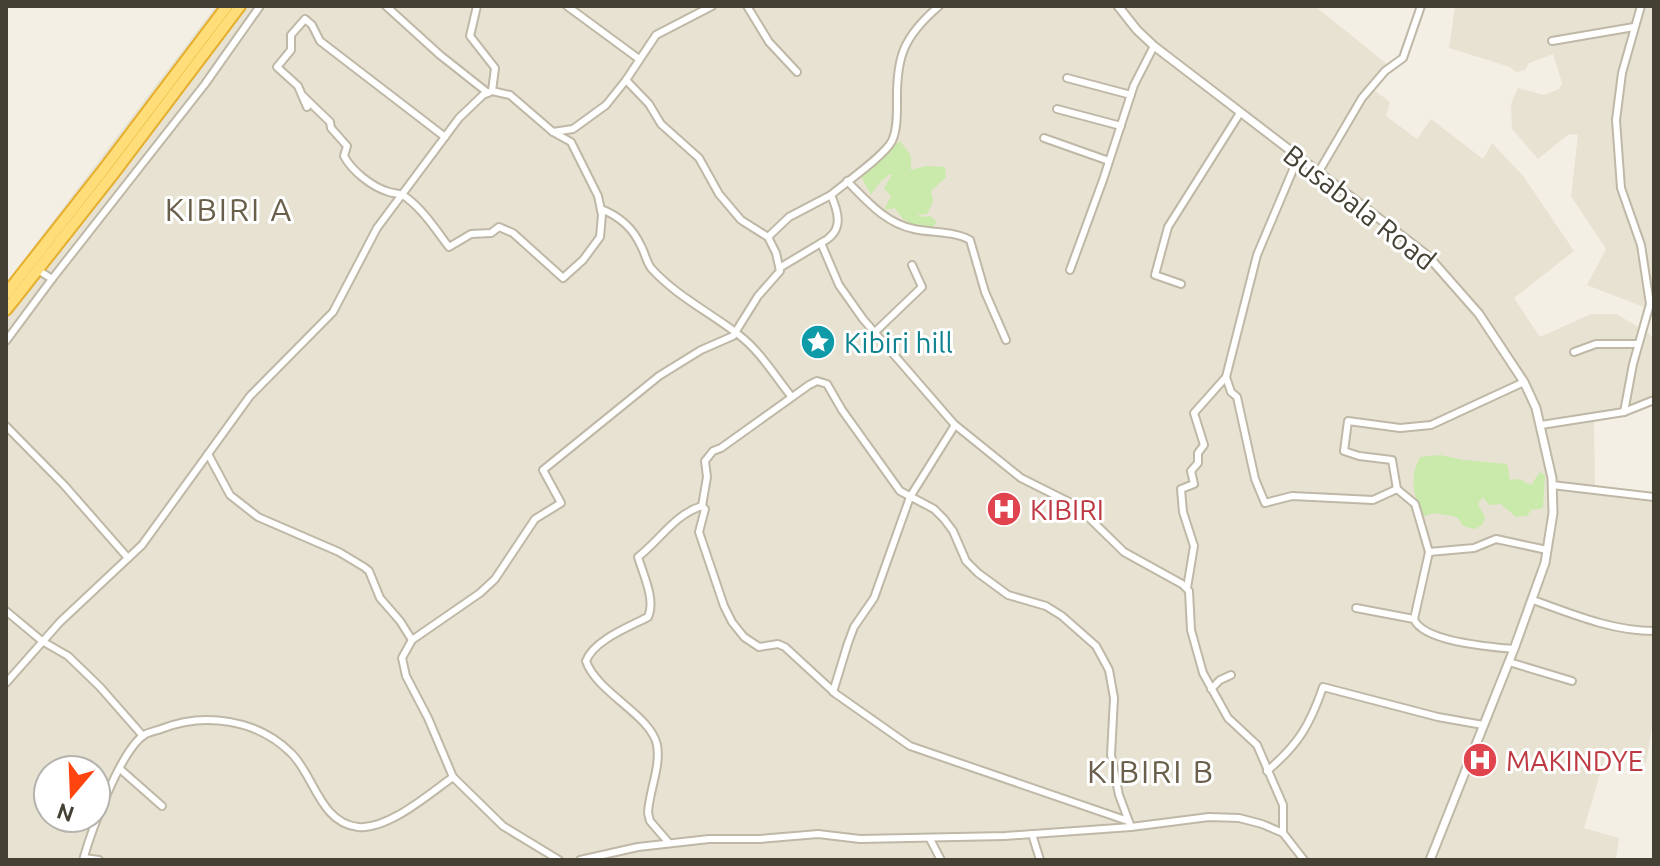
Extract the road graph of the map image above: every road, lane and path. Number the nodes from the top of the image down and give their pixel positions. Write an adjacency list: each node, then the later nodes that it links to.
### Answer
1 (227, 6): 49 (highway)
2 (240, 6): 13 (highway)
3 (260, 6): 14 (street)
4 (386, 6): 22 (street)
5 (477, 6): 22 (street)
6 (567, 6): 18 (street)
7 (712, 6): 18 (street)
8 (747, 6): 19 (street)
9 (939, 6): 37 (street)
10 (1118, 6): 17 (street, Busabala Road)
11 (1421, 6): 36 (street)
12 (1641, 6): 15 (street)
13 (232, 18): 14 (street); 45 (highway)
14 (245, 27): 47 (street)
15 (1634, 27): 16 (street); 51 (street)
16 (1552, 41)
17 (1154, 46): 24 (street); 27 (street, Busabala Road)
18 (639, 59): 21 (street)
19 (797, 72)
20 (1067, 78): 24 (street)
21 (626, 80): 29 (street); 41 (street)
22 (490, 92): 30 (street); 31 (street)
23 (302, 95): 25 (street); 31 (street); 38 (street)
24 (1131, 95): 28 (street)
25 (307, 107)
26 (1057, 109): 28 (street)
27 (1240, 113): 34 (street, Busabala Road); 48 (street)
28 (1121, 126): 35 (street)
29 (573, 129): 30 (street); 33 (street)
30 (553, 132): 33 (street)
31 (445, 137): 38 (street)
32 (1044, 138): 35 (street)
33 (571, 142): 40 (street)
34 (1298, 158): 36 (street, Busabala Road); 58 (street)
35 (1109, 161): 46 (street)
36 (1318, 173): 59 (street, Busabala Road)
37 (847, 181): 39 (street); 54 (street)
38 (404, 195): 40 (street); 66 (street)
39 (831, 195): 41 (street); 42 (street)
40 (601, 209): 53 (street)
41 (768, 237): 44 (street)
42 (821, 243): 44 (street); 52 (street)
43 (912, 265): 52 (street)
44 (781, 267): 53 (street)
45 (38, 270): 47 (street); 50 (highway)
46 (1070, 270)
47 (52, 279): 55 (street)
48 (1181, 284)
49 (6, 294)
50 (6, 310)
51 (1652, 313): 56 (street)
52 (875, 332): 63 (street)
53 (737, 333): 60 (street); 81 (street)
54 (1006, 340)
55 (6, 341)
56 (1638, 344): 57 (street); 62 (street)
57 (1574, 352)
58 (1226, 377): 68 (street); 75 (street)
59 (1524, 382): 64 (street, Busabala Road); 68 (street)
60 (791, 396): 69 (street); 71 (street)
61 (1654, 400): 62 (street)
62 (1624, 412): 64 (street)
63 (955, 425): 69 (street); 75 (street)
64 (1541, 425): 67 (street, Busabala Road)
65 (6, 426): 74 (street)
66 (208, 454): 74 (street); 81 (street)
67 (1552, 485): 70 (street); 72 (street, Busabala Road)
68 (1397, 489): 73 (street)
69 (910, 497): 89 (street); 96 (street)
70 (1654, 497)
71 (702, 506): 89 (street); 100 (street)
72 (1547, 550): 73 (street); 76 (street, Busabala Road)
73 (1429, 552): 79 (street)
74 (128, 558): 82 (street)
75 (1187, 588): 88 (street)
76 (1533, 600): 80 (street); 83 (street, Busabala Road)
77 (1356, 608): 79 (street)
78 (6, 611): 82 (street)
79 (1414, 619): 83 (street)
80 (1654, 631)
81 (412, 640): 94 (street)
82 (42, 641): 87 (street); 91 (street)
83 (1514, 649): 84 (street, Busabala Road)
84 (1509, 662): 86 (street); 90 (street, Busabala Road)
85 (1231, 675): 88 (street)
86 (1572, 681)
87 (6, 683)
88 (1211, 689): 93 (street)
89 (833, 692): 96 (street)
90 (1483, 725): 93 (street); 108 (street, Busabala Road)
91 (143, 736): 92 (street); 94 (street)
92 (120, 769): 95 (street); 101 (street)
93 (1267, 771): 97 (street)
94 (453, 777): 103 (street)
95 (162, 806)
96 (1130, 824): 97 (street); 98 (street)
97 (1283, 833): 107 (street)
98 (1032, 834): 99 (street); 106 (street)
99 (930, 839): 100 (street); 105 (street)
100 (669, 843): 104 (street)
101 (84, 859): 102 (street)
102 (99, 860)
103 (559, 860)
104 (580, 860)
105 (941, 860)
106 (1040, 860)
107 (1304, 860)
108 (1430, 860)

